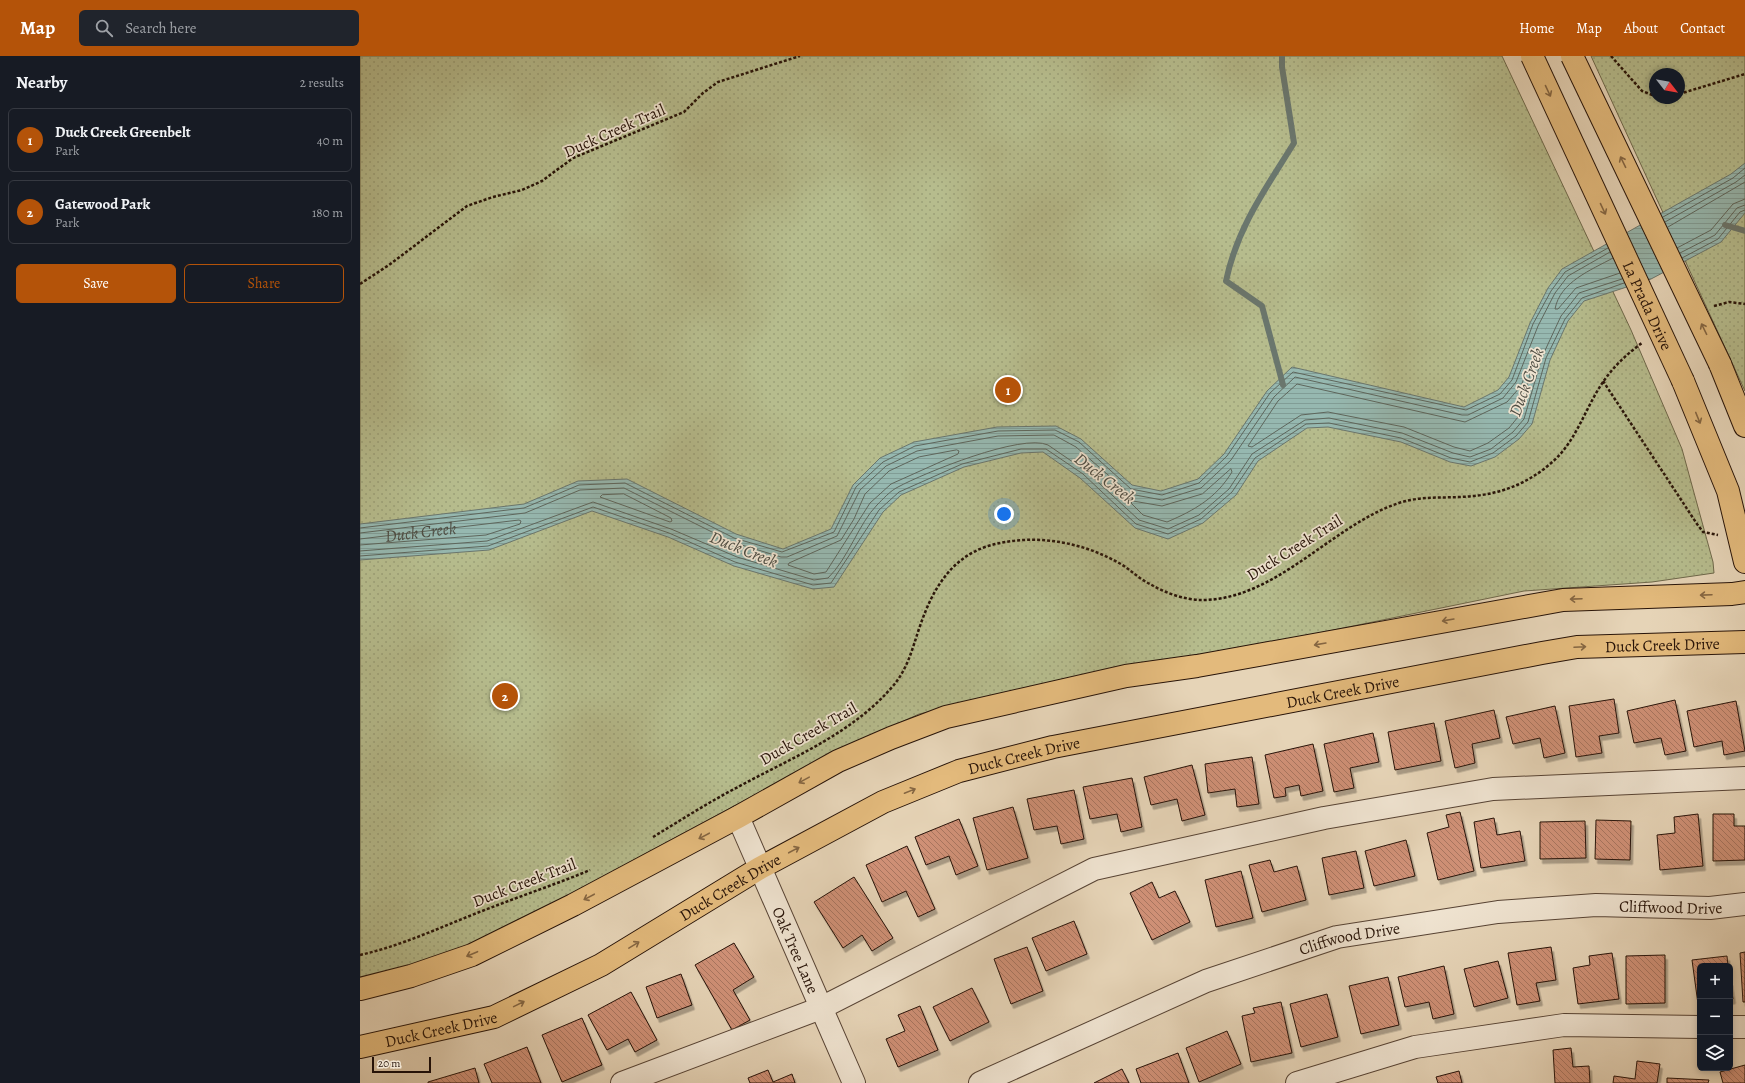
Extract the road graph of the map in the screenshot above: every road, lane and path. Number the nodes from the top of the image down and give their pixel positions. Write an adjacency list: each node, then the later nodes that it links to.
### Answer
1 (800, 56): 8 (path, Duck Creek Trail)
2 (1532, 56): 15 (main road, La Prada Drive, one-way to 15, bridge)
3 (1572, 56): 13 (main road, one-way to 3, bridge)
4 (1611, 56): 7 (path)
5 (1745, 74): 6 (path)
6 (1685, 92)
7 (1649, 94)
8 (360, 284)
9 (1745, 304): 10 (path)
10 (1712, 307)
11 (1646, 341): 12 (path, Duck Creek Trail)
12 (1603, 381): 14 (path); 20 (path, Duck Creek Trail)
13 (1745, 426)
14 (1720, 536)
15 (1745, 562)
16 (1745, 592): 19 (main road, one-way to 19)
17 (1745, 642): 22 (main road, Duck Creek Drive, one-way to 17)
18 (1745, 778): 26 (street)
19 (738, 817): 22 (street, Oak Tree Lane); 25 (main road, one-way to 25)
20 (648, 839)
21 (594, 868): 24 (path, Duck Creek Trail)
22 (760, 868): 26 (street, Oak Tree Lane); 30 (main road, Duck Creek Drive, one-way to 22)
23 (1745, 904): 33 (street, Cliffwood Drive)
24 (360, 955)
25 (360, 989)
26 (821, 1008): 31 (street); 32 (street, Oak Tree Lane)
27 (1697, 1027): 34 (street)
28 (1733, 1027): 29 (street)
29 (1745, 1027)
30 (360, 1047)
31 (622, 1083)
32 (854, 1083)
33 (980, 1083)
34 (1297, 1083)

